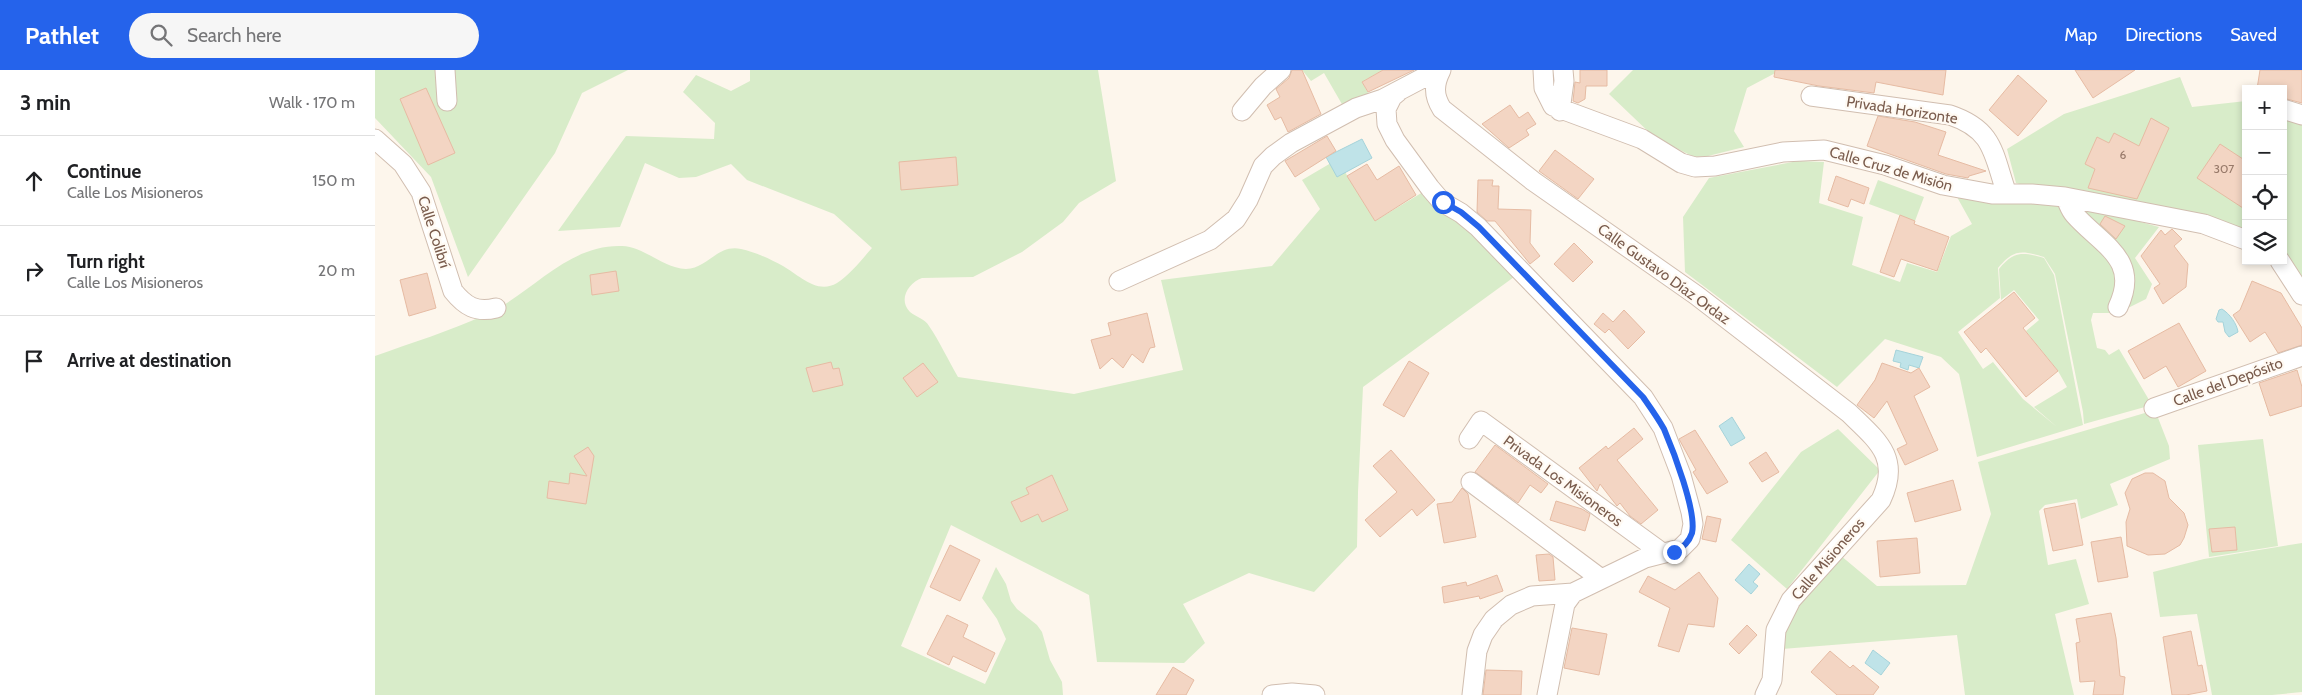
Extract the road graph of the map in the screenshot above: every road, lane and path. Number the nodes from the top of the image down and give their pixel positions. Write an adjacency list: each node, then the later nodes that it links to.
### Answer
1 (445, 70): 8 (street)
2 (1281, 70): 11 (street)
3 (1439, 70): 6 (street); 26 (street, Calle Gustavo Díaz Ordaz)
4 (1543, 70): 9 (street)
5 (1563, 70): 9 (street)
6 (1397, 92): 18 (street); 27 (street)
7 (1811, 96): 14 (street, Privada Horizonte)
8 (447, 101)
9 (1560, 110): 14 (street, Calle Cruz de Misión)
10 (2287, 110): 12 (street)
11 (1242, 111)
12 (2302, 115)
13 (375, 139): 21 (street, Calle Colibrí)
14 (2007, 194): 15 (street, Calle Cruz de Misión)
15 (2065, 197): 16 (street, Calle Cruz de Misión); 20 (street)
16 (2242, 238)
17 (2283, 265): 19 (street)
18 (1119, 281)
19 (2302, 295)
20 (2118, 307)
21 (496, 308)
22 (2302, 356): 23 (street, Calle del Depósito)
23 (2154, 408)
24 (1469, 439): 27 (street, Privada Los Misioneros)
25 (1471, 482): 28 (street)
26 (1888, 486): 34 (street, Calle Misioneros)
27 (1661, 552): 28 (street)
28 (1600, 578): 29 (street)
29 (1573, 593): 32 (street); 33 (street)
30 (1272, 695): 31 (street)
31 (1315, 695)
32 (1472, 695)
33 (1547, 695)
34 (1765, 695)

